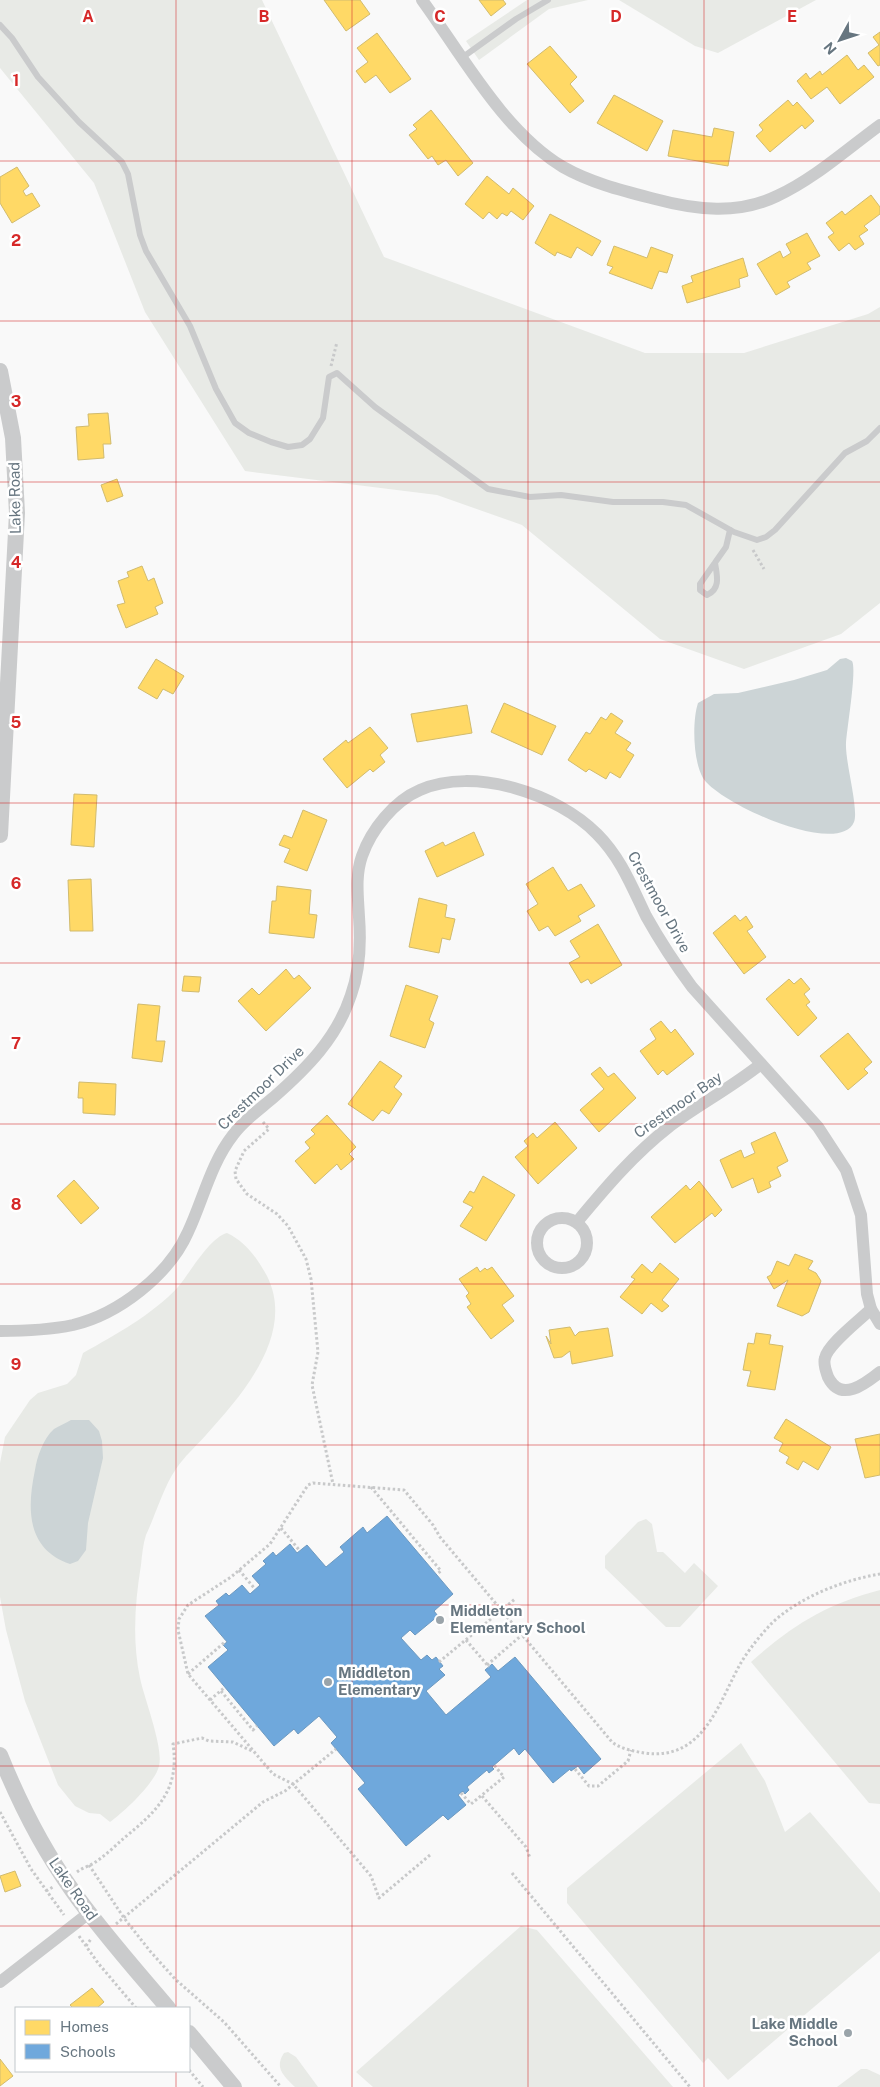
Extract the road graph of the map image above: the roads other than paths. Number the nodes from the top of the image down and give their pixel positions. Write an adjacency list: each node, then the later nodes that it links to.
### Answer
1 (422, 0): 4 (street)
2 (548, 0): 4 (lane)
3 (0, 25): 8 (lane)
4 (463, 57): 5 (street)
5 (880, 125)
6 (0, 371): 10 (street, Lake Road)
7 (880, 428): 8 (lane)
8 (730, 530): 9 (lane)
9 (715, 563)
10 (0, 835)
11 (761, 1064): 12 (street, Crestmoor Bay); 13 (street, Crestmoor Drive); 15 (street, Crestmoor Drive)
12 (577, 1222): 12 (street)
13 (871, 1310): 14 (street, Crestmoor Drive); 16 (street)
14 (880, 1324)
15 (0, 1331)
16 (880, 1372)
17 (0, 1755): 18 (street, Lake Road)
18 (89, 1913): 19 (street); 20 (street, Lake Road)
19 (0, 1982)
20 (167, 2007)
21 (190, 2034): 22 (street)
22 (234, 2087)

